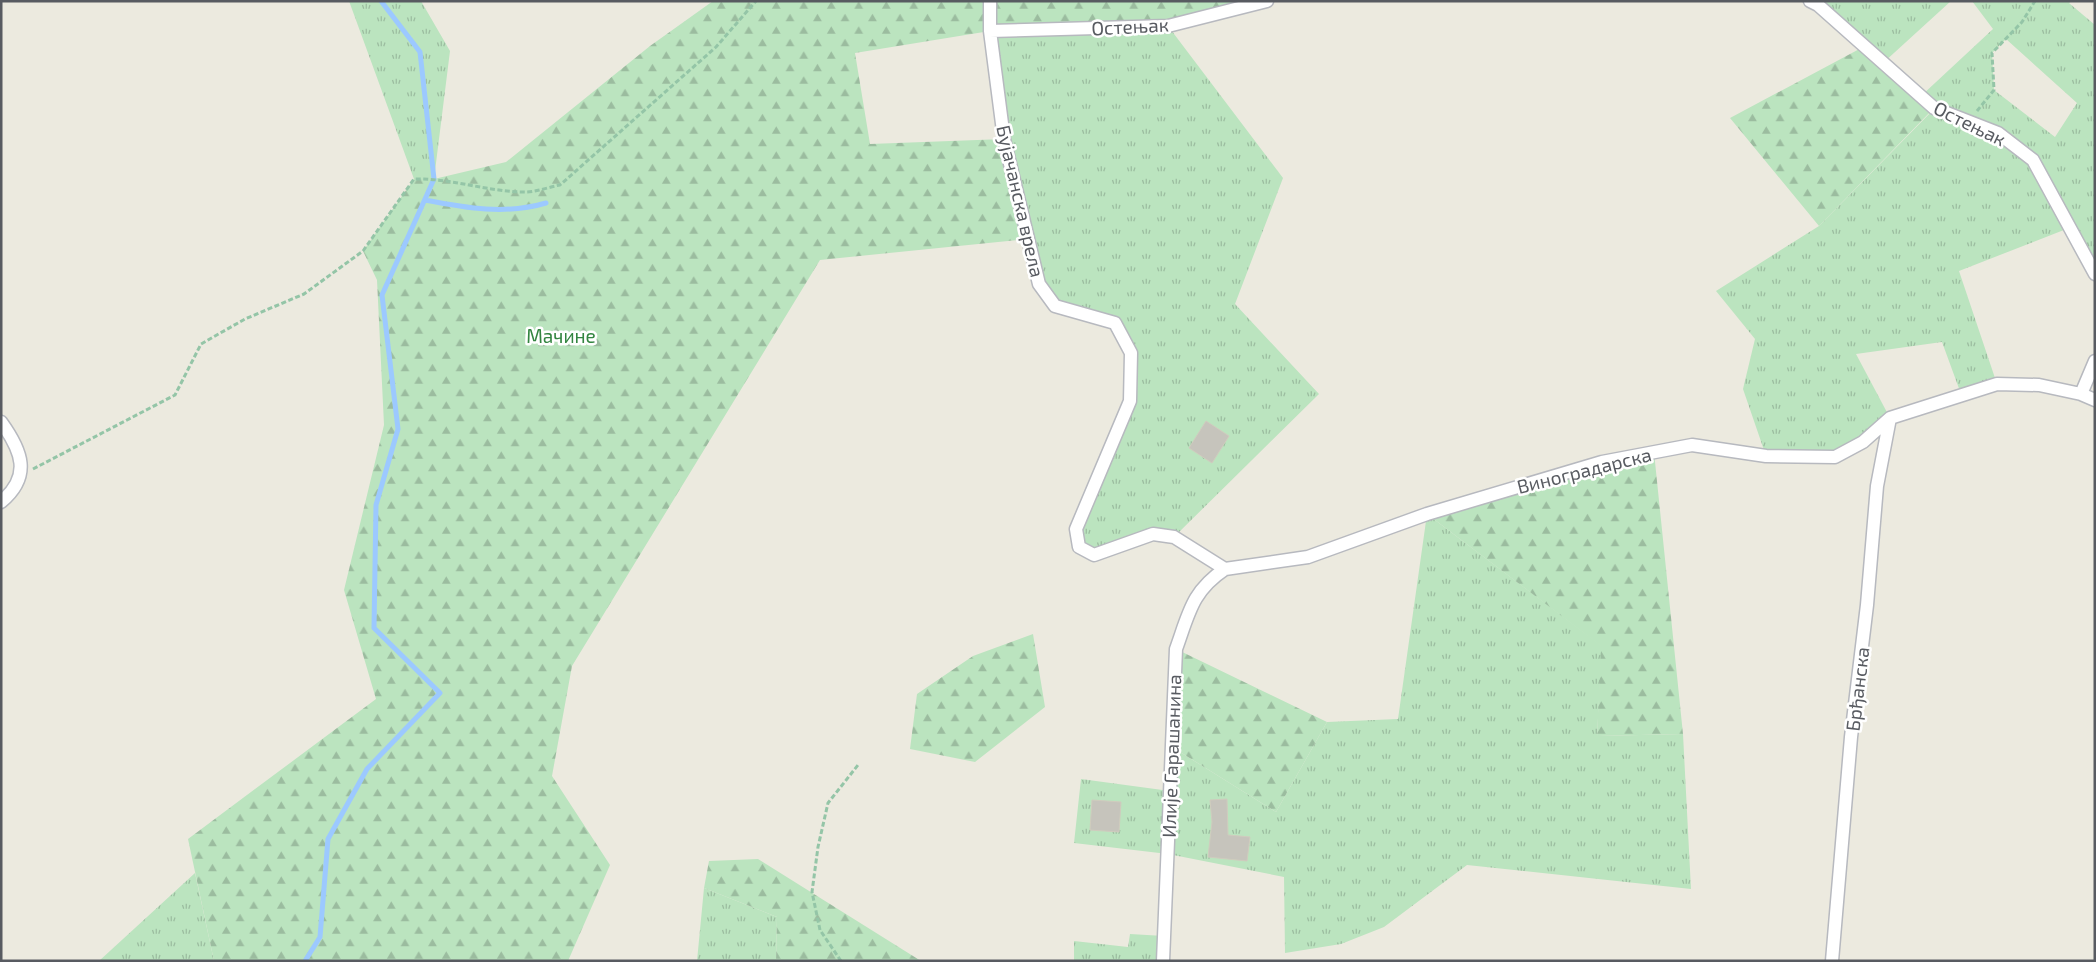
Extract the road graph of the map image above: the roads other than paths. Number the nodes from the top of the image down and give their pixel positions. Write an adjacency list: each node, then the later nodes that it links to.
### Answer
1 (990, 1): 4 (street, Бујачанска врела)
2 (1267, 1): 4 (street, Остењак)
3 (1810, 1): 5 (street, Остењак)
4 (990, 30): 12 (street, Бујачанска врела)
5 (2095, 274)
6 (2095, 361): 7 (street)
7 (2082, 394): 8 (street, Виноградарска); 9 (street, Виноградарска)
8 (2095, 400)
9 (1890, 418): 12 (street, Виноградарска); 14 (street, Брђанска)
10 (1, 422): 11 (street)
11 (1, 502)
12 (1225, 569): 13 (street, Илије Гарашанина)
13 (1163, 961)
14 (1832, 961)

